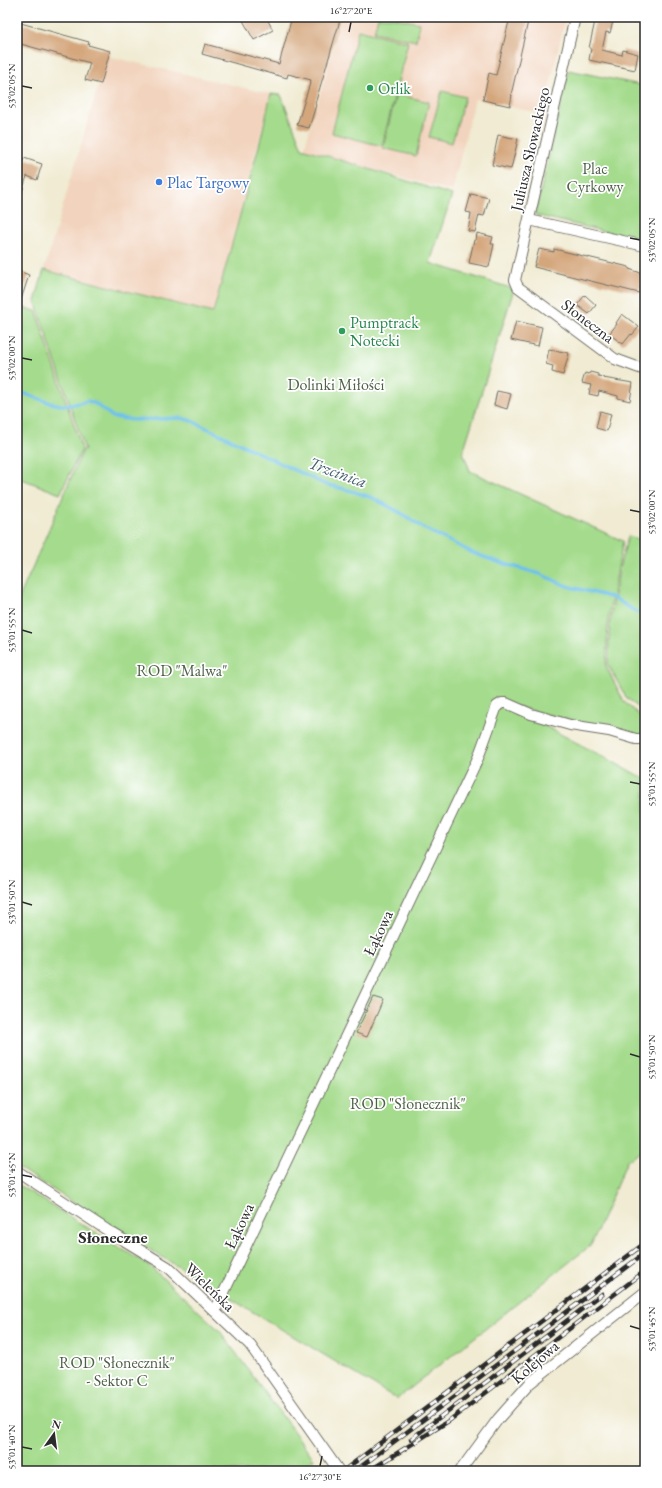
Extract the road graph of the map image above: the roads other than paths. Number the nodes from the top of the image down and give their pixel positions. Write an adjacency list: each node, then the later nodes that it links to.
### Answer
1 (575, 17): 2 (street, Juliusza Słowackiego)
2 (529, 220): 3 (street); 4 (street, Juliusza Słowackiego)
3 (645, 246)
4 (518, 287): 5 (street, Słoneczna)
5 (645, 370)
6 (645, 739): 9 (street, Łąkowa)
7 (17, 1171): 9 (street, Wieleńska)
8 (645, 1292): 11 (street, Kolejowa)
9 (214, 1311): 10 (street, Wieleńska)
10 (339, 1471)
11 (460, 1471)

